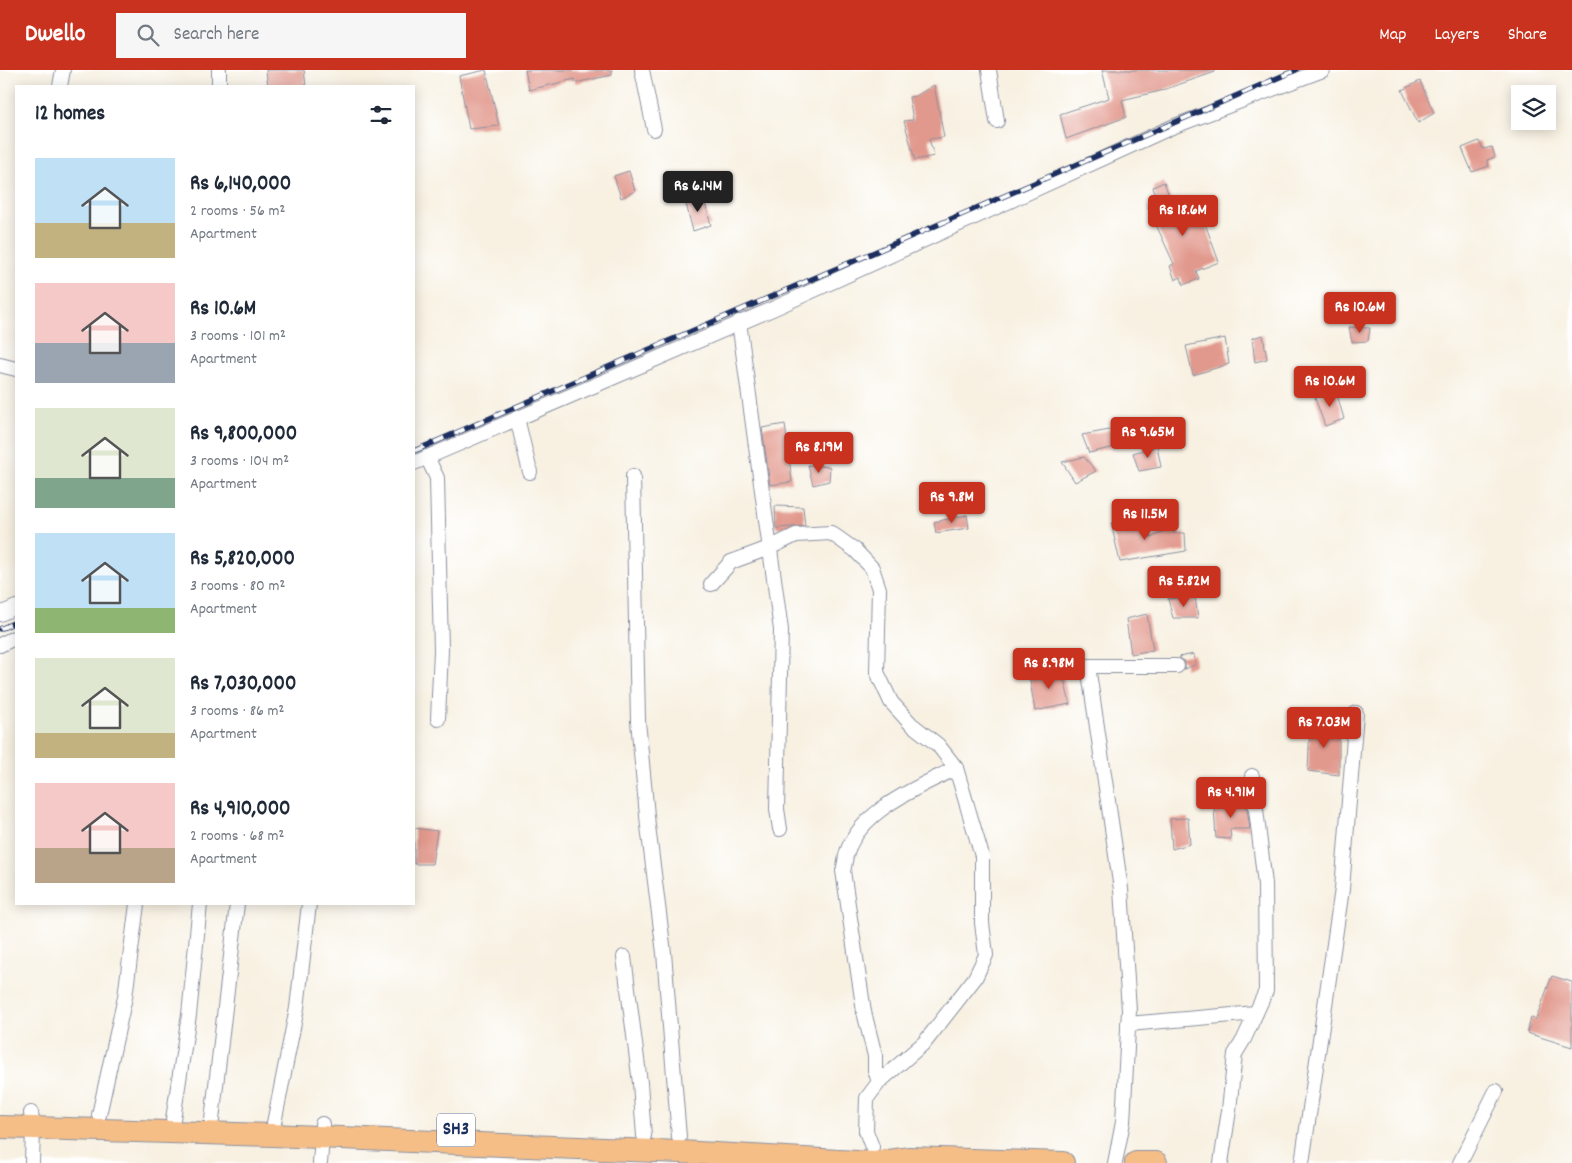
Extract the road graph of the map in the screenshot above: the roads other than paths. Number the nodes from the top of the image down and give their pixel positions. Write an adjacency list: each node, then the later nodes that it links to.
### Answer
1 (62, 70): 6 (street)
2 (219, 70): 7 (street)
3 (642, 70): 9 (street)
4 (990, 70): 8 (street)
5 (1324, 70): 10 (street)
6 (60, 85)
7 (219, 85)
8 (997, 121)
9 (654, 130)
10 (739, 322): 13 (street); 18 (street)
11 (1, 369): 12 (street)
12 (15, 369)
13 (517, 418): 14 (street); 16 (street)
14 (427, 457): 15 (street); 26 (street)
15 (415, 463)
16 (530, 472)
17 (632, 476): 49 (street)
18 (769, 548): 19 (street); 27 (street); 29 (street)
19 (711, 584)
20 (15, 607): 21 (street)
21 (0, 614)
22 (15, 637): 23 (street)
23 (0, 644)
24 (1177, 666): 36 (street)
25 (1356, 713): 61 (street)
26 (438, 719)
27 (956, 768): 37 (street); 37 (street)
28 (1252, 776): 35 (street)
29 (780, 830)
30 (137, 905): 40 (street)
31 (200, 905): 41 (street)
32 (238, 905): 42 (street)
33 (308, 905): 44 (street)
34 (624, 957): 47 (street)
35 (1256, 1014): 36 (street); 60 (street)
36 (1128, 1024): 56 (street)
37 (879, 1082): 48 (street)
38 (1496, 1091): 62 (street)
39 (0, 1112): 43 (main road, SH3)
40 (99, 1115): 41 (main road, SH3); 43 (main road, SH3)
41 (173, 1119): 42 (main road, SH3)
42 (212, 1120): 44 (main road, SH3)
43 (32, 1121): 45 (main road, SH3); 46 (main road, SH3); 53 (street)
44 (274, 1123): 46 (main road, SH3)
45 (0, 1127)
46 (322, 1131): 47 (main road, SH3); 50 (main road, SH3); 54 (street)
47 (644, 1136): 49 (main road, SH3)
48 (872, 1147): 49 (main road, SH3); 51 (main road, SH3)
49 (679, 1151): 50 (main road, SH3); 51 (main road, SH3)
50 (623, 1157)
51 (910, 1158): 52 (main road, SH3)
52 (987, 1162): 55 (main road, SH3)
53 (32, 1163)
54 (320, 1163)
55 (1063, 1163)
56 (1115, 1163)
57 (1136, 1163): 58 (main road)
58 (1148, 1163): 59 (main road)
59 (1156, 1163)
60 (1221, 1163)
61 (1302, 1163)
62 (1460, 1163)

